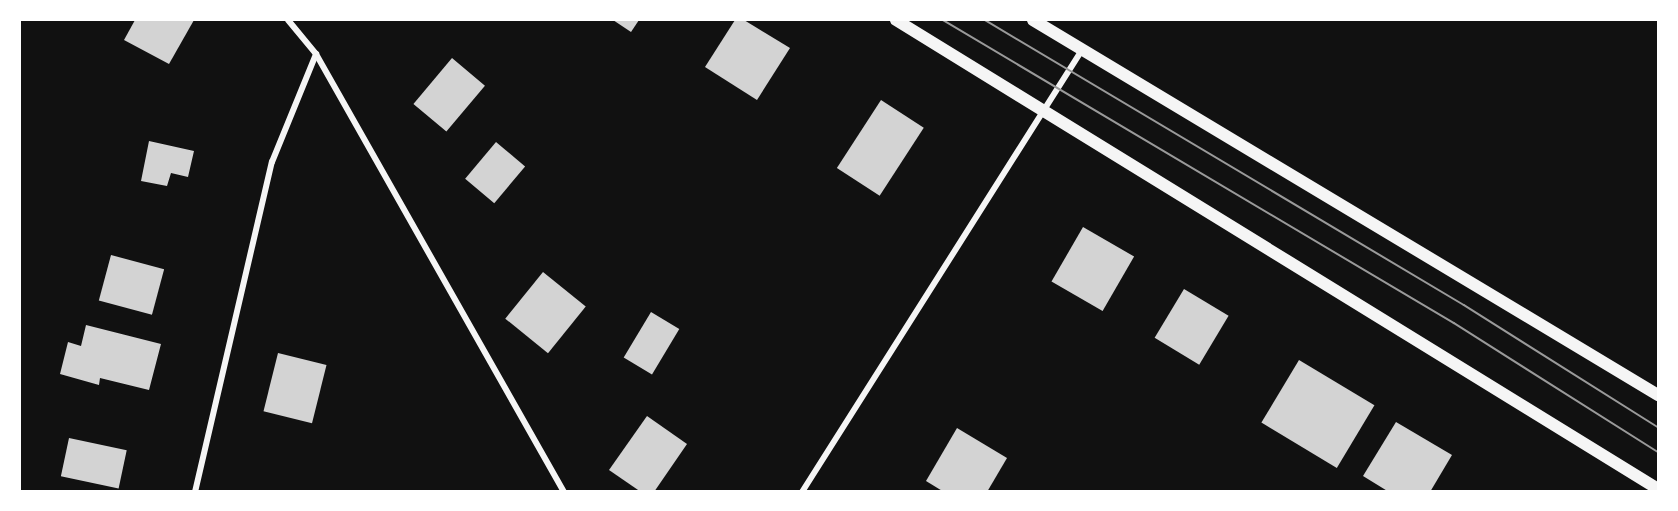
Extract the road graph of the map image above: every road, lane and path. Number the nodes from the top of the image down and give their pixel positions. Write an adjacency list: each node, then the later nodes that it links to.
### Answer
1 (288, 20): 5 (street)
2 (896, 20): 6 (main road)
3 (1033, 20): 4 (main road)
4 (1082, 50): 6 (street); 7 (main road)
5 (316, 54): 10 (street); 11 (street)
6 (1042, 111): 8 (main road); 9 (street)
7 (1659, 395)
8 (1659, 489)
9 (803, 491)
10 (195, 492)
11 (564, 492)

